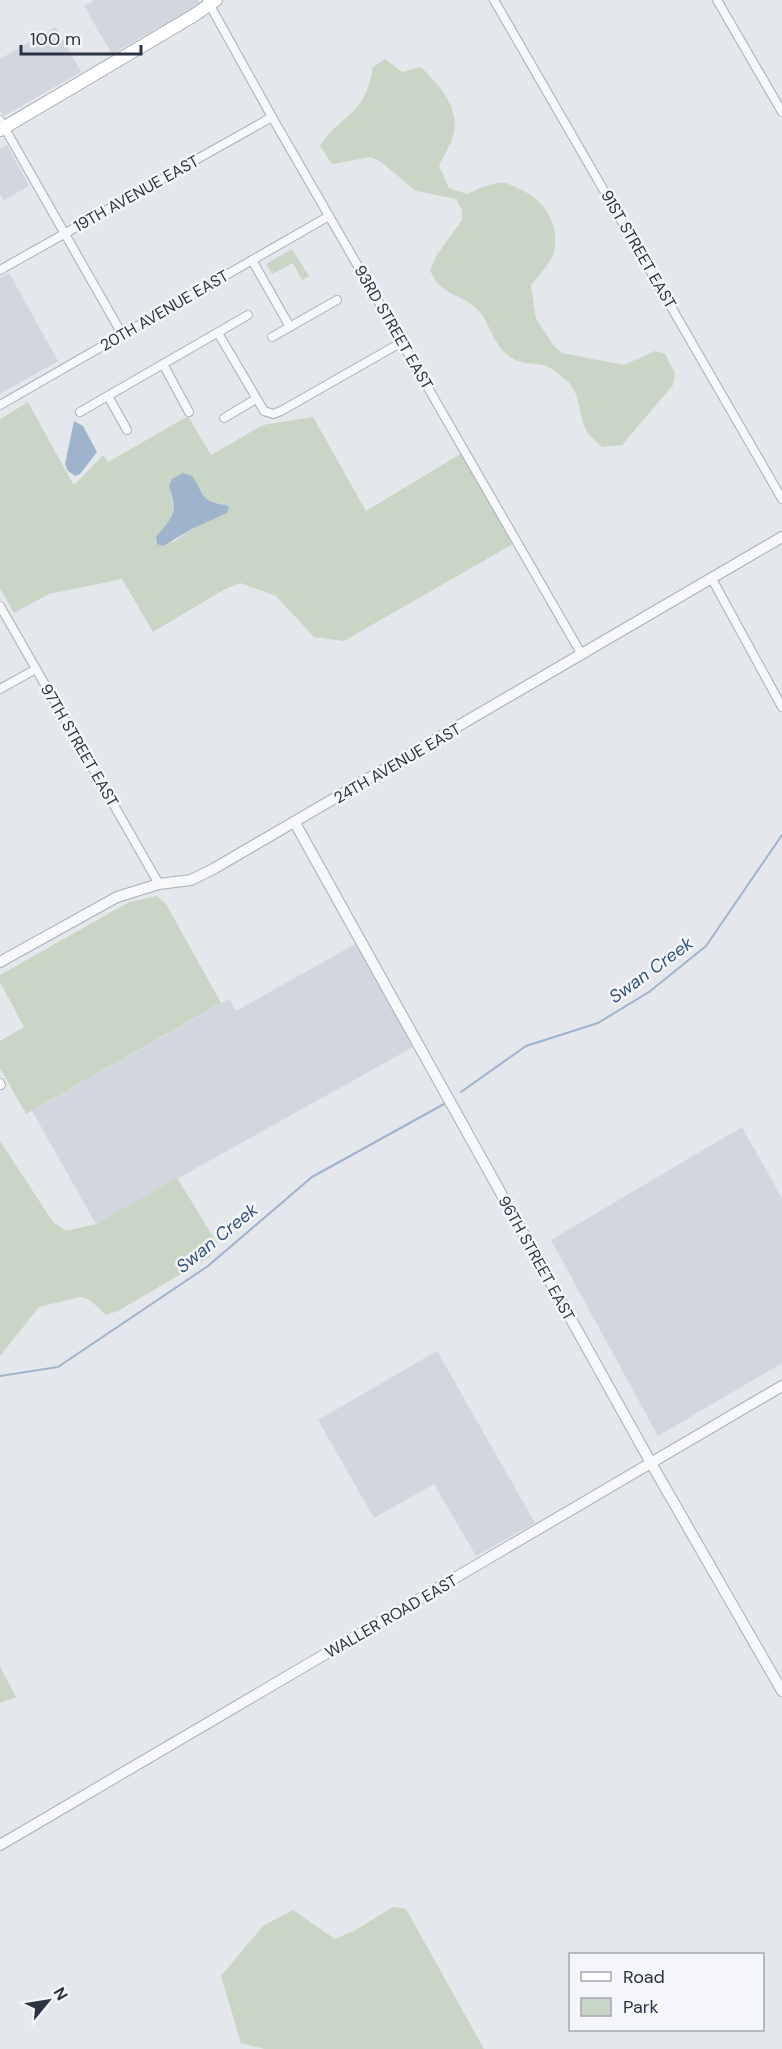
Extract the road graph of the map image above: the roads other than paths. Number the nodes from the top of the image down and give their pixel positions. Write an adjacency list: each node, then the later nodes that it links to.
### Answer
1 (494, 0): 26 (street, 91ST STREET EAST)
2 (717, 0): 4 (street)
3 (211, 2): 5 (street, 93RD STREET EAST); 6 (main road)
4 (782, 112)
5 (272, 117): 7 (street, 93RD STREET EAST); 8 (street, 19TH AVENUE EAST)
6 (1, 126): 8 (street)
7 (329, 216): 9 (street, 20TH AVENUE EAST); 17 (street, 93RD STREET EAST)
8 (64, 233): 10 (street, 19TH AVENUE EAST); 15 (street)
9 (252, 260): 13 (street); 15 (street, 20TH AVENUE EAST)
10 (0, 270)
11 (337, 300): 13 (street)
12 (248, 315): 14 (street)
13 (290, 327): 16 (street)
14 (218, 333): 18 (street); 20 (street)
15 (122, 334): 21 (street, 20TH AVENUE EAST)
16 (272, 337)
17 (402, 342): 20 (street); 30 (street, 93RD STREET EAST)
18 (163, 364): 19 (street); 23 (street)
19 (108, 396): 22 (street); 25 (street)
20 (256, 399): 24 (street)
21 (0, 405)
22 (80, 412)
23 (189, 412)
24 (224, 418)
25 (127, 430)
26 (782, 499)
27 (782, 537): 28 (street, 24TH AVENUE EAST)
28 (712, 579): 30 (street, 24TH AVENUE EAST); 33 (street)
29 (0, 606): 31 (street, 97TH STREET EAST)
30 (582, 655): 34 (street, 24TH AVENUE EAST)
31 (36, 669): 32 (street); 35 (street, 97TH STREET EAST)
32 (0, 689)
33 (782, 707)
34 (295, 823): 35 (street, 24TH AVENUE EAST); 38 (street, 96TH STREET EAST)
35 (159, 884): 36 (street, 24TH AVENUE EAST)
36 (0, 962)
37 (782, 1386): 38 (street, WALLER ROAD EAST)
38 (651, 1463): 39 (street, 96TH STREET EAST); 40 (street, WALLER ROAD EAST)
39 (782, 1691)
40 (0, 1845)

